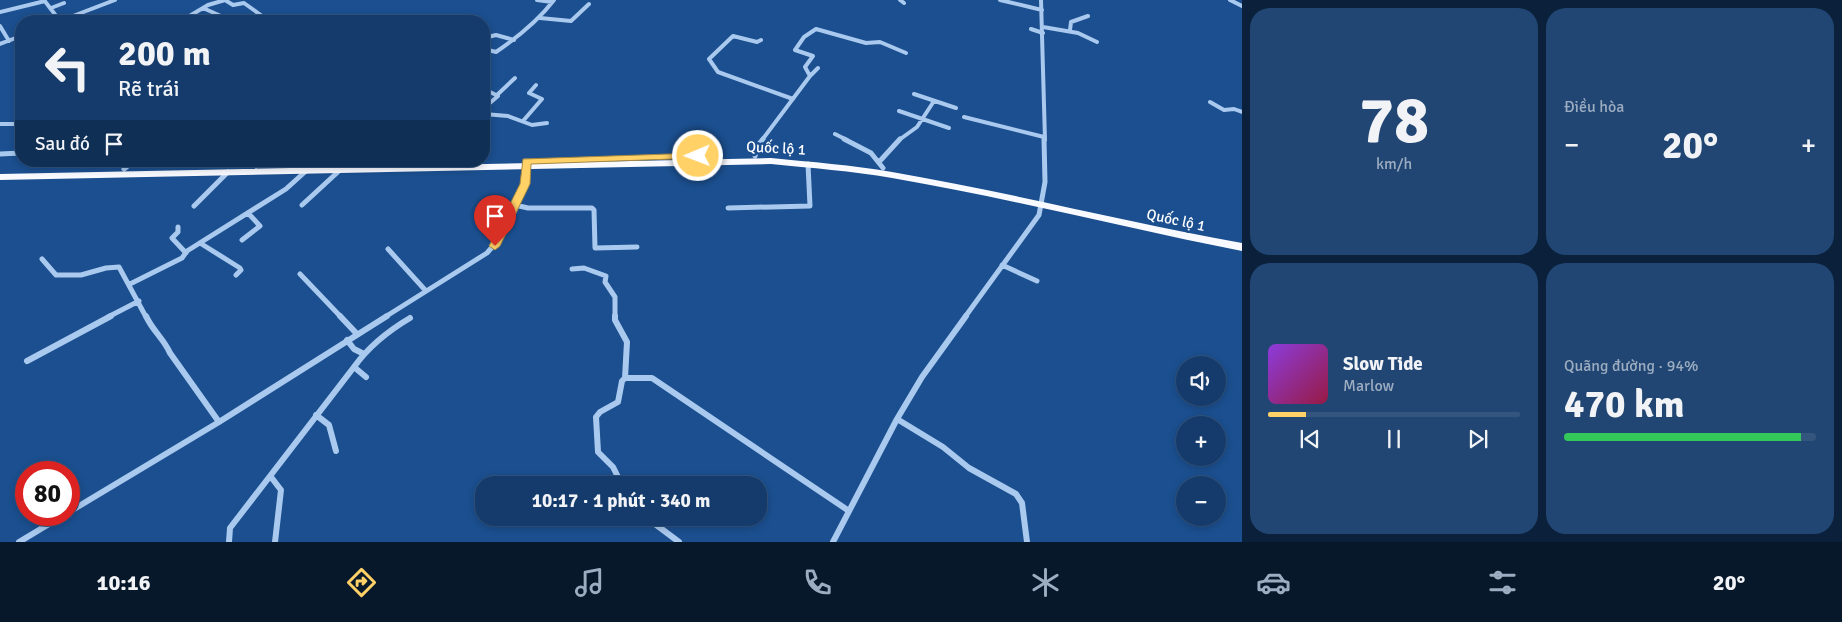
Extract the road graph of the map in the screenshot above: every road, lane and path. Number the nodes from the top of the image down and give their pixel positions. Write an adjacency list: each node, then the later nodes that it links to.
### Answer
1 (44, 0): 14 (street); 17 (street)
2 (115, 0): 19 (street)
3 (225, 0): 15 (street); 22 (street)
4 (537, 0): 9 (street)
5 (900, 0): 11 (street)
6 (1000, 0): 16 (street)
7 (1042, 0): 16 (street)
8 (1230, 0): 13 (street)
9 (553, 1): 24 (street)
10 (64, 3): 14 (street)
11 (904, 3)
12 (589, 4): 24 (street)
13 (1242, 6)
14 (51, 8): 18 (street)
15 (203, 8): 20 (street); 21 (street)
16 (1042, 10): 26 (street)
17 (0, 12)
18 (56, 15)
19 (77, 15)
20 (191, 15)
21 (219, 15)
22 (260, 15)
23 (1088, 16): 28 (street)
24 (540, 18): 32 (street)
25 (0, 26): 34 (street)
26 (1043, 27): 28 (street); 29 (street)
27 (1031, 29): 29 (street)
28 (1070, 30): 35 (street)
29 (1043, 33): 62 (street)
30 (490, 36): 32 (street)
31 (15, 38): 34 (street)
32 (514, 40): 37 (street)
33 (761, 40): 46 (street)
34 (9, 41): 36 (street)
35 (1098, 42)
36 (0, 44)
37 (490, 51)
38 (906, 53): 40 (street)
39 (818, 68): 40 (street)
40 (810, 76): 46 (street)
41 (515, 78): 45 (street)
42 (536, 85): 56 (street)
43 (490, 92): 45 (street)
44 (914, 94): 47 (street)
45 (498, 95): 48 (street)
46 (793, 99): 65 (street)
47 (934, 101): 50 (street); 55 (street)
48 (490, 102)
49 (1210, 102): 52 (street)
50 (956, 108)
51 (899, 111): 55 (street)
52 (1242, 112)
53 (490, 114): 56 (street)
54 (964, 117): 62 (street)
55 (922, 119): 60 (street); 70 (street)
56 (523, 121): 58 (street)
57 (15, 123): 59 (street)
58 (547, 123)
59 (0, 124)
60 (949, 128)
61 (835, 134): 70 (street)
62 (1044, 137): 80 (street)
63 (15, 153): 64 (street)
64 (0, 154)
65 (755, 156): 67 (highway, Quốc lộ 1); 70 (highway, Quốc lộ 1)
66 (490, 163): 67 (highway, Quốc lộ 1)
67 (526, 164): 68 (highway, Quốc lộ 1); 69 (highway, Quốc lộ 1); 82 (street)
68 (808, 164): 80 (highway, Quốc lộ 1); 84 (street)
69 (490, 165)
70 (881, 165): 80 (highway, Quốc lộ 1)
71 (126, 167): 74 (street)
72 (178, 167): 74 (highway, Quốc lộ 1)
73 (433, 167): 76 (highway, Quốc lộ 1)
74 (124, 169): 77 (highway, Quốc lộ 1)
75 (307, 170): 76 (highway, Quốc lộ 1); 78 (highway, Quốc lộ 1); 85 (street)
76 (340, 170): 81 (street)
77 (0, 171)
78 (228, 172): 79 (highway, Quốc lộ 1); 83 (street)
79 (0, 177)
80 (1042, 202): 88 (highway, Quốc lộ 1); 91 (highway, Quốc lộ 1); 95 (street)
81 (302, 205)
82 (515, 205): 90 (street); 101 (street)
83 (194, 206)
84 (728, 208)
85 (248, 213): 87 (street); 89 (street)
86 (178, 227): 93 (street)
87 (242, 240)
88 (1242, 242)
89 (200, 243): 93 (street); 98 (street)
90 (637, 247)
91 (1242, 247)
92 (388, 249): 101 (street)
93 (186, 252): 100 (street)
94 (42, 260): 100 (street)
95 (1002, 265): 99 (street); 112 (street)
96 (572, 269): 110 (street)
97 (300, 274): 104 (street)
98 (236, 275)
99 (1037, 281)
100 (130, 284): 102 (street)
101 (426, 291): 104 (street)
102 (139, 301): 107 (street); 113 (street)
103 (410, 318): 106 (street)
104 (357, 334): 105 (street)
105 (351, 345): 106 (street); 113 (street)
106 (364, 354): 108 (street)
107 (27, 361)
108 (354, 367): 109 (street); 111 (street)
109 (366, 377)
110 (625, 378): 115 (street); 118 (street)
111 (316, 416): 114 (street); 116 (street)
112 (897, 419): 118 (street); 126 (street)
113 (219, 422): 117 (street)
114 (336, 451)
115 (618, 476)
116 (271, 477): 122 (street); 123 (street)
117 (80, 505)
118 (849, 511): 125 (street)
119 (46, 526): 121 (street)
120 (658, 526): 124 (street)
121 (19, 542)
122 (229, 542)
123 (275, 542)
124 (679, 542)
125 (832, 542)
126 (1027, 542)

